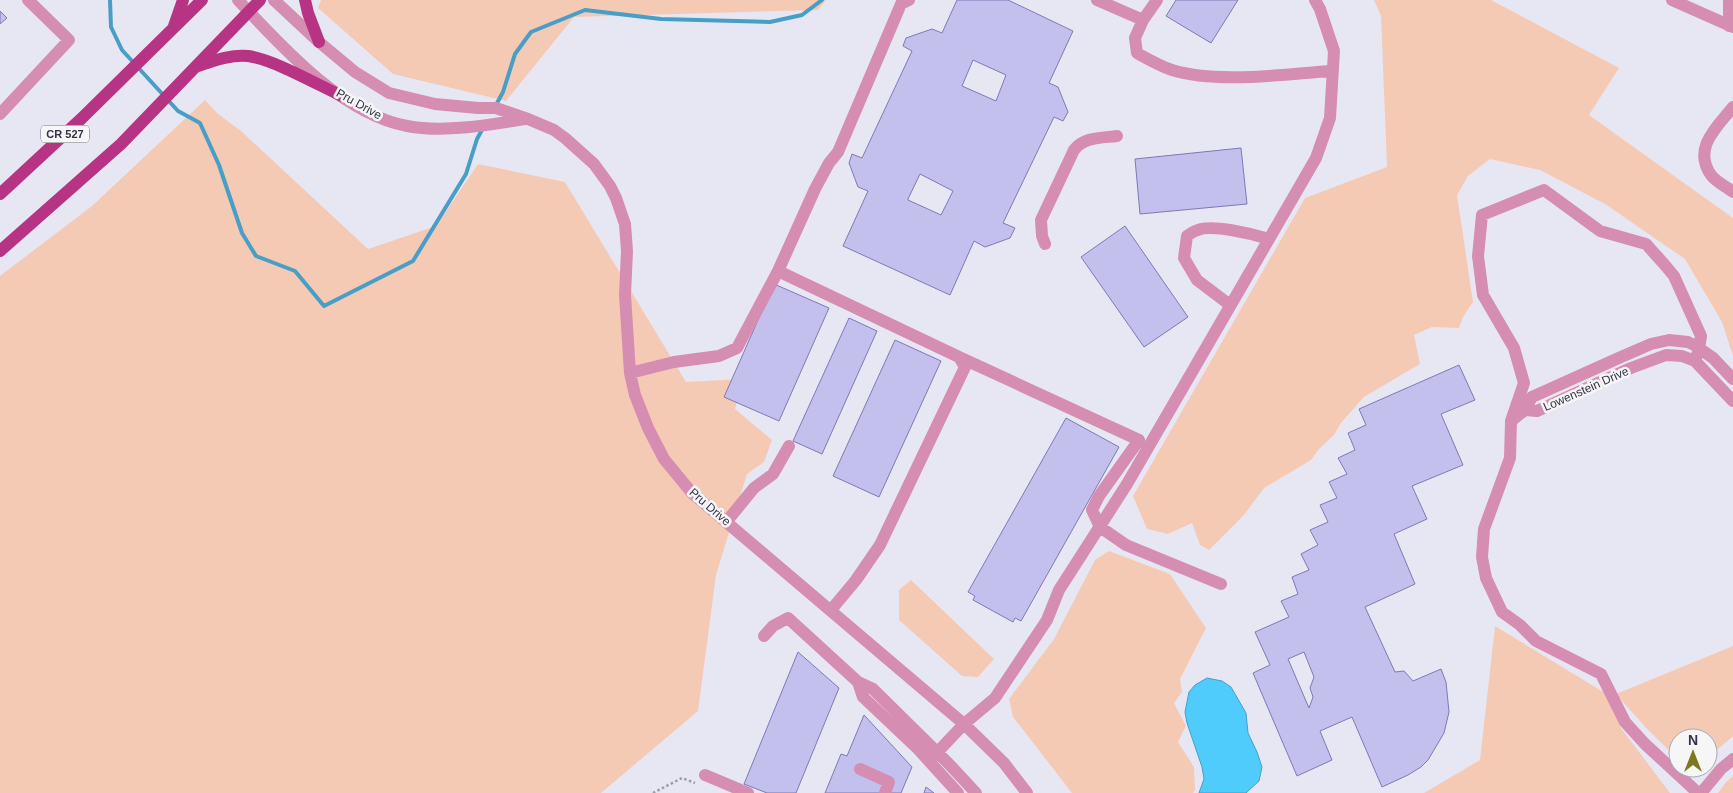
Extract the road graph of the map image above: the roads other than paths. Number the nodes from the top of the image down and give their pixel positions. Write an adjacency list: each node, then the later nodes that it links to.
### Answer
1 (28, 0): 23 (street)
2 (183, 0): 17 (main road)
3 (202, 0): 17 (main road, CR 527)
4 (238, 0): 14 (street, Pru Drive)
5 (260, 0): 14 (main road)
6 (274, 0): 18 (street, Pru Drive)
7 (305, 0): 18 (main road)
8 (910, 0): 31 (street)
9 (1097, 0): 15 (street)
10 (1157, 0): 15 (street)
11 (1315, 0): 20 (street)
12 (1672, 0): 16 (street)
13 (1729, 0): 16 (street)
14 (249, 11): 19 (main road); 21 (street, Pru Drive)
15 (1143, 20): 20 (street)
16 (1731, 26)
17 (173, 29): 27 (main road, CR 527)
18 (319, 42): 24 (street, Pru Drive)
19 (196, 66): 21 (main road); 30 (main road)
20 (1332, 71): 28 (street)
21 (342, 96): 24 (street, Pru Drive)
22 (1733, 107): 26 (street)
23 (0, 114)
24 (528, 119): 35 (street, Pru Drive)
25 (1116, 136): 29 (street)
26 (1733, 192)
27 (0, 194)
28 (1269, 240): 32 (street); 32 (street)
29 (1045, 244)
30 (0, 251)
31 (778, 271): 34 (street); 35 (street)
32 (1230, 305): 41 (street)
33 (1697, 355): 36 (street, Lowenstein Drive); 37 (street); 38 (street, Lowenstein Drive); 38 (street)
34 (959, 357): 41 (street); 43 (street)
35 (630, 373): 40 (street, Pru Drive)
36 (1733, 379)
37 (1733, 401)
38 (1511, 421): 55 (street)
39 (789, 446): 40 (street)
40 (727, 522): 43 (street, Pru Drive)
41 (1100, 528): 42 (street); 45 (street)
42 (1221, 584)
43 (831, 610): 45 (street, Pru Drive)
44 (764, 636): 46 (street)
45 (964, 724): 46 (street); 54 (street, Pru Drive)
46 (933, 756): 52 (street); 53 (street)
47 (1733, 758): 55 (street)
48 (860, 769): 51 (street)
49 (701, 780): 50 (street)
50 (748, 793)
51 (885, 793)
52 (958, 793)
53 (976, 793)
54 (1027, 793)
55 (1699, 793)

